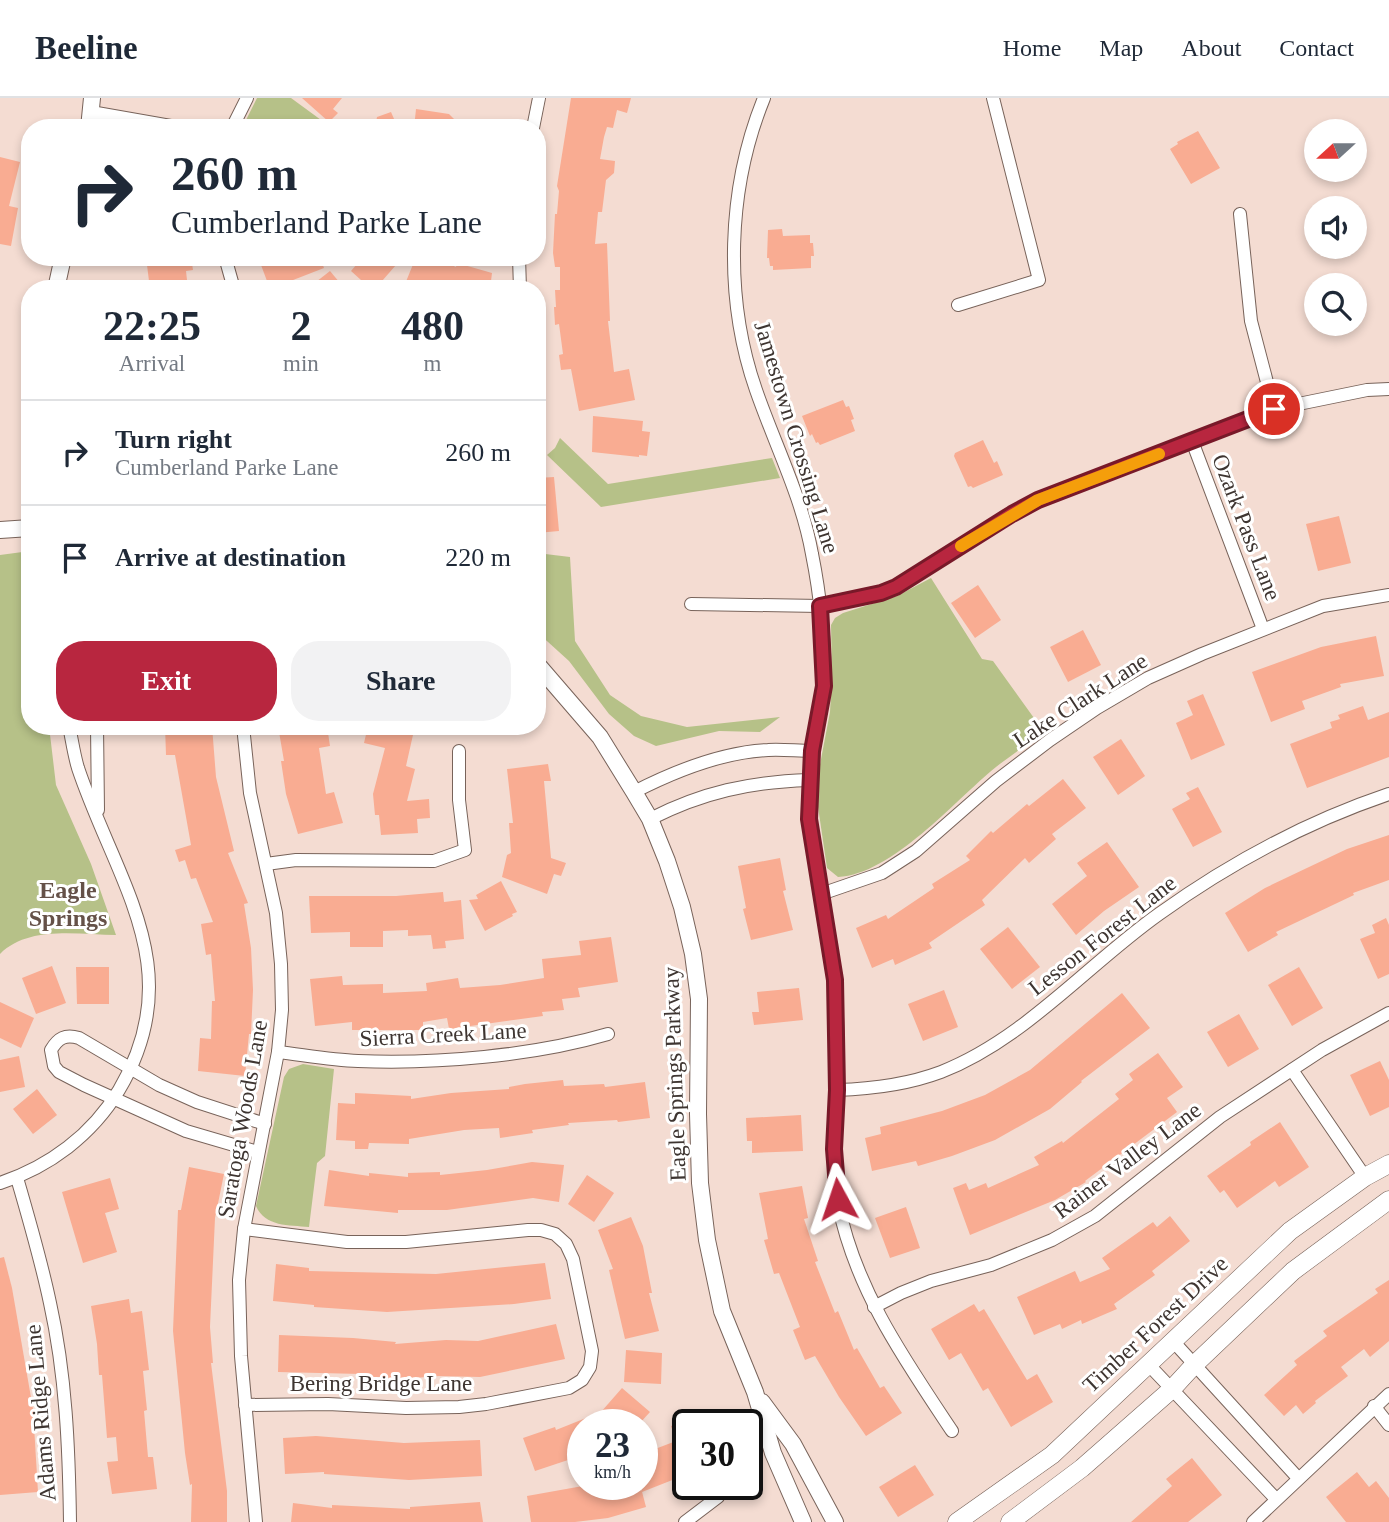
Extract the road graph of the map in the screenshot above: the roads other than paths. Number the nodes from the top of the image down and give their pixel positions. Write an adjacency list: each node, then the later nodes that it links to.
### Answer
1 (247, 98): 7 (street)
2 (539, 98): 8 (street)
3 (764, 98): 18 (street, Jamestown Crossing Lane)
4 (993, 98): 10 (street)
5 (91, 113): 6 (street)
6 (122, 119)
7 (236, 119)
8 (535, 119)
9 (1240, 214): 12 (street)
10 (958, 305)
11 (1389, 389): 12 (street)
12 (1274, 409): 13 (street)
13 (1192, 441): 18 (street); 19 (street, Ozark Pass Lane)
14 (21, 529): 15 (street)
15 (0, 530)
16 (1389, 595): 19 (street, Lake Clark Lane)
17 (691, 604): 18 (street)
18 (820, 606): 25 (street, Jamestown Crossing Lane)
19 (1263, 629): 32 (street, Lake Clark Lane)
20 (546, 674): 27 (street, Eagle Springs Parkway)
21 (71, 735): 29 (street)
22 (97, 735): 29 (street)
23 (244, 735): 31 (street, Saratoga Woods Lane)
24 (459, 751): 31 (street)
25 (812, 751): 26 (street, Jamestown Crossing Lane); 27 (street)
26 (809, 780): 30 (street); 32 (street, Jamestown Crossing Lane)
27 (634, 792): 30 (street, Eagle Springs Parkway)
28 (1389, 794): 38 (street, Lesson Forest Lane)
29 (98, 817): 36 (street)
30 (650, 819): 53 (street, Eagle Springs Parkway)
31 (266, 864): 35 (street, Saratoga Woods Lane)
32 (821, 894): 38 (street, Jamestown Crossing Lane)
33 (1389, 1013): 37 (street, Rainer Valley Lane)
34 (608, 1034): 35 (street, Sierra Creek Lane)
35 (278, 1052): 40 (street, Saratoga Woods Lane)
36 (130, 1070): 39 (street); 39 (street); 40 (street)
37 (1292, 1070): 43 (street); 48 (street, Rainer Valley Lane)
38 (837, 1090): 48 (street, Jamestown Crossing Lane)
39 (114, 1098): 41 (street); 44 (street)
40 (265, 1124): 41 (street, Saratoga Woods Lane)
41 (258, 1152): 47 (street, Saratoga Woods Lane)
42 (1389, 1164): 43 (main road, Timber Forest Drive)
43 (1365, 1177): 49 (main road, Timber Forest Drive)
44 (17, 1178): 45 (street); 62 (street, Adams Ridge Lane)
45 (0, 1184)
46 (1389, 1200): 51 (main road)
47 (244, 1229): 55 (street, Saratoga Woods Lane); 55 (street, Bering Bridge Lane)
48 (874, 1307): 58 (street, Jamestown Crossing Lane)
49 (1172, 1340): 50 (main road, Timber Forest Drive); 51 (street)
50 (1147, 1363): 52 (street); 67 (main road, Timber Forest Drive)
51 (1194, 1365): 52 (main road); 59 (street)
52 (1172, 1389): 60 (street); 68 (main road)
53 (755, 1392): 65 (street, Eagle Springs Parkway); 66 (street, Eagle Springs Parkway)
54 (1389, 1394): 56 (street)
55 (245, 1405): 63 (street, Saratoga Woods Lane)
56 (1374, 1406): 57 (street); 59 (street)
57 (1389, 1425)
58 (952, 1431)
59 (1298, 1478): 60 (street)
60 (1276, 1499): 69 (street)
61 (715, 1500): 64 (street)
62 (70, 1522)
63 (256, 1522)
64 (685, 1522)
65 (803, 1522)
66 (835, 1522)
67 (957, 1522)
68 (1010, 1522)
69 (1253, 1522)

